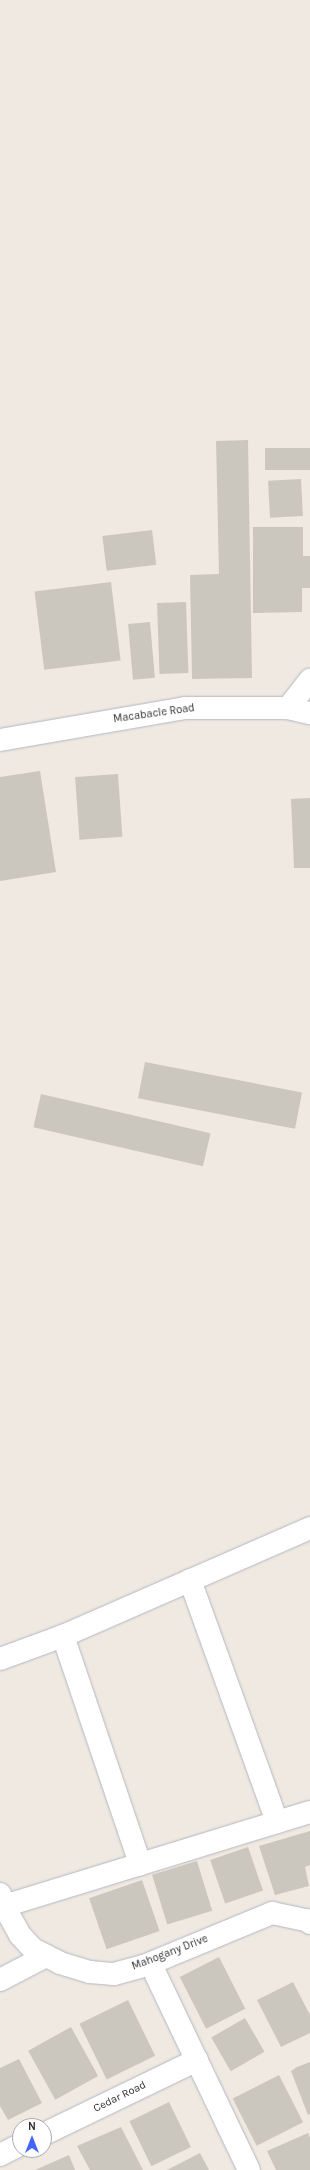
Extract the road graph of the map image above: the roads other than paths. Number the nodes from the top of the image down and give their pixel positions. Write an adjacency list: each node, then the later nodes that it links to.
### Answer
1 (310, 680): 2 (street)
2 (288, 708): 3 (street, Macabacle Road); 4 (street, Macabacle Road)
3 (310, 713)
4 (0, 740)
5 (310, 1528): 6 (street)
6 (190, 1580): 7 (street); 10 (street)
7 (63, 1636): 8 (street); 11 (street)
8 (0, 1659)
9 (310, 1812): 10 (street)
10 (277, 1822): 11 (street)
11 (140, 1864): 12 (street)
12 (2, 1900): 14 (street, Mahogany Drive)
13 (310, 1924): 14 (street, Mahogany Drive)
14 (46, 1956): 16 (street)
15 (156, 1975): 17 (street, Mahogany Drive)
16 (0, 1980)
17 (197, 2060): 18 (street, Cedar Road); 21 (street, Mahogany Drive)
18 (52, 2130)
19 (12, 2149): 20 (street)
20 (0, 2155)
21 (249, 2170)

